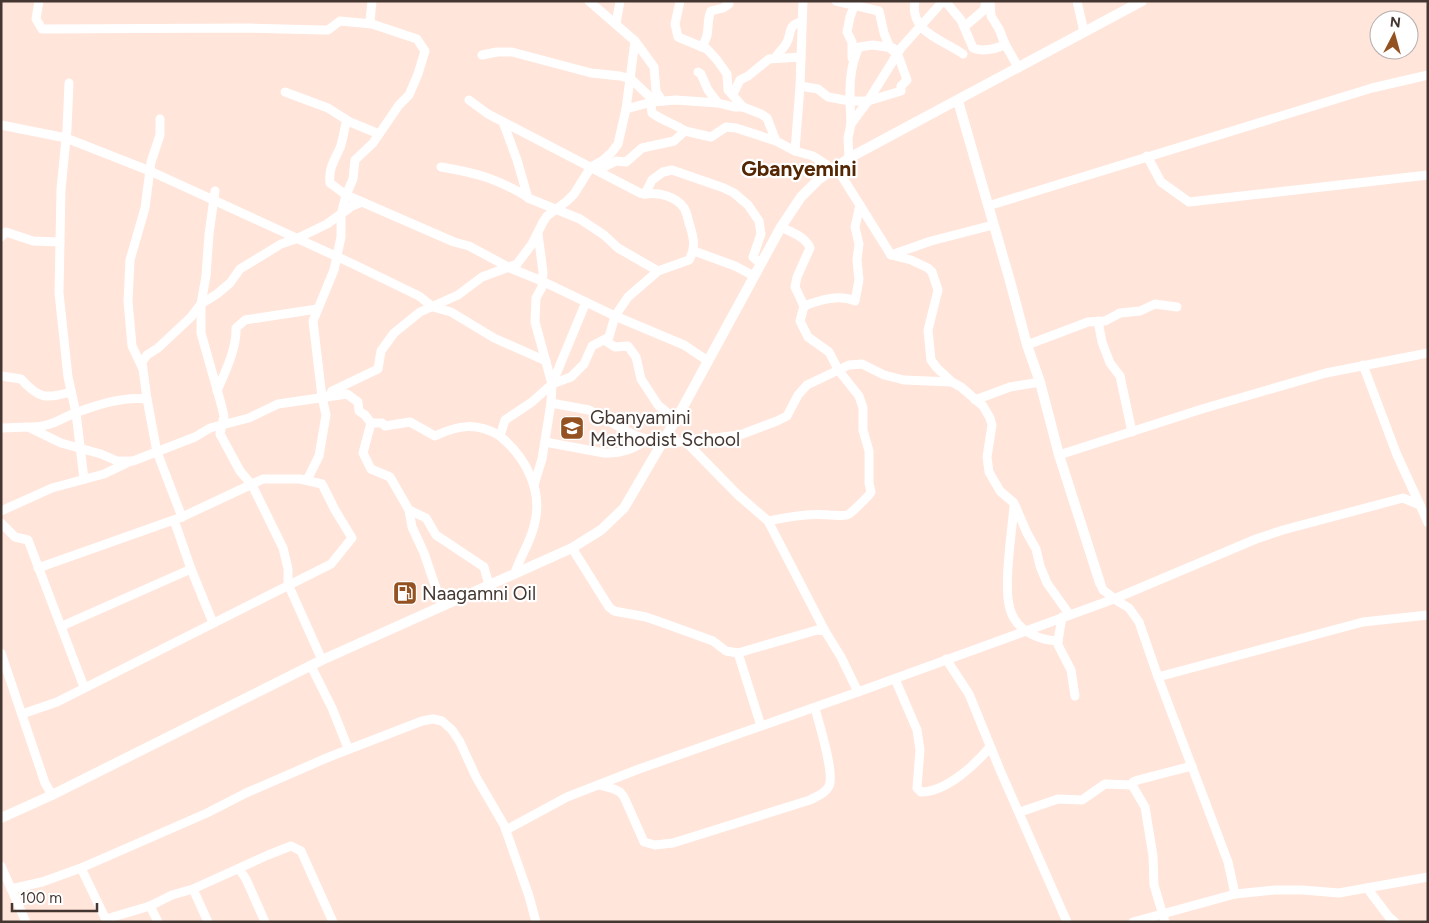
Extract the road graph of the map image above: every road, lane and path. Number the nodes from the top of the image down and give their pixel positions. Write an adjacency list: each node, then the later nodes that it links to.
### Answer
1 (39, 1): 16 (street)
2 (372, 1): 16 (street)
3 (589, 1): 17 (street)
4 (620, 1): 17 (street)
5 (680, 1): 23 (street)
6 (728, 1): 23 (street)
7 (836, 1): 14 (street)
8 (915, 1): 18 (street)
9 (944, 1): 18 (street); 19 (street)
10 (988, 1): 19 (street); 22 (street)
11 (1077, 1): 20 (street)
12 (1142, 1): 20 (main road)
13 (805, 2): 15 (street)
14 (855, 3): 24 (street); 30 (street)
15 (802, 22): 28 (street); 29 (street)
16 (372, 24): 54 (street)
17 (616, 24): 21 (street)
18 (921, 25): 25 (street); 27 (street)
19 (964, 27): 22 (street)
20 (1084, 32): 31 (main road)
21 (634, 41): 34 (street); 40 (street)
22 (1006, 44): 31 (street)
23 (701, 47): 38 (street)
24 (890, 48): 25 (street); 30 (street)
25 (900, 51): 42 (street); 42 (street)
26 (482, 54): 34 (street)
27 (963, 54)
28 (801, 57): 29 (street); 36 (street)
29 (775, 58): 38 (street)
30 (852, 61): 41 (street)
31 (1018, 68): 43 (main road)
32 (698, 72): 45 (street)
33 (1428, 75): 58 (street)
34 (630, 79): 44 (street); 47 (street)
35 (69, 83): 55 (street)
36 (800, 86): 41 (street); 57 (street)
37 (286, 92): 54 (street)
38 (733, 94): 46 (street)
39 (470, 100): 49 (street)
40 (662, 100): 44 (street); 45 (street)
41 (850, 101): 42 (street); 51 (street)
42 (868, 101): 51 (street)
43 (958, 101): 59 (main road); 71 (main road)
44 (652, 102): 47 (street); 53 (street)
45 (718, 103): 46 (street)
46 (743, 107): 56 (street)
47 (626, 109): 62 (street)
48 (160, 119): 63 (street)
49 (503, 122): 62 (street); 68 (street)
50 (346, 123): 66 (street)
51 (851, 124): 59 (street)
52 (1, 125): 55 (street)
53 (686, 131): 56 (street); 62 (street)
54 (379, 134): 66 (street)
55 (66, 138): 63 (street); 79 (street)
56 (776, 141): 57 (street)
57 (795, 151): 61 (street)
58 (1147, 156): 64 (street); 71 (street)
59 (849, 158): 61 (main road)
60 (441, 167): 68 (street)
61 (834, 168): 70 (street); 75 (main road)
62 (594, 169): 65 (street); 72 (street)
63 (150, 171): 67 (street); 102 (street)
64 (1428, 175)
65 (645, 194): 80 (street); 83 (street)
66 (346, 195): 69 (street); 73 (street)
67 (215, 196): 78 (street); 89 (street)
68 (526, 196): 72 (street)
69 (362, 202): 73 (street); 84 (street)
70 (860, 205): 81 (street); 90 (street)
71 (988, 206): 74 (main road)
72 (555, 209): 76 (street); 85 (street)
73 (341, 215): 78 (street); 82 (street)
74 (993, 225): 81 (street); 97 (main road)
75 (781, 227): 83 (main road); 90 (street)
76 (538, 232): 84 (street); 87 (street)
77 (1, 237): 79 (street)
78 (296, 239): 82 (street); 89 (street)
79 (60, 242): 109 (street)
80 (694, 250): 85 (street); 86 (street)
81 (891, 255): 105 (street)
82 (337, 256): 91 (street); 93 (street)
83 (760, 263): 86 (main road)
84 (510, 268): 87 (street); 91 (street)
85 (658, 271): 94 (street)
86 (754, 276): 100 (main road)
87 (542, 281): 88 (street); 99 (street)
88 (586, 302): 94 (street); 107 (street)
89 (201, 304): 102 (street); 108 (street)
90 (804, 306): 103 (street)
91 (433, 307): 99 (street); 110 (street)
92 (1178, 307): 95 (street)
93 (317, 309): 108 (street); 110 (street)
94 (615, 316): 96 (street); 100 (street)
95 (1098, 321): 97 (street); 120 (street)
96 (604, 340): 107 (street); 115 (street)
97 (1027, 345): 106 (main road)
98 (1428, 353): 101 (street)
99 (546, 361): 107 (street)
100 (708, 361): 115 (main road)
101 (1363, 366): 120 (street); 135 (street)
102 (143, 368): 111 (street)
103 (839, 370): 105 (street); 124 (street); 139 (street)
104 (1, 376): 109 (street)
105 (952, 382): 112 (street)
106 (1040, 382): 112 (street); 128 (main road)
107 (552, 384): 113 (street); 121 (street)
108 (217, 390): 117 (street)
109 (71, 392): 114 (street)
110 (326, 396): 116 (street); 117 (street); 131 (street)
111 (147, 399): 114 (street); 127 (street)
112 (975, 400): 134 (street)
113 (551, 403): 122 (street); 123 (street)
114 (76, 413): 118 (street); 126 (street)
115 (676, 420): 125 (main road)
116 (371, 423): 121 (street); 136 (street)
117 (223, 424): 127 (street); 133 (street)
118 (28, 426): 119 (street); 126 (street)
119 (1, 428)
120 (1132, 432): 128 (street)
121 (500, 436): 132 (street)
122 (647, 440): 123 (street); 125 (street)
123 (545, 442): 132 (street)
124 (686, 442): 125 (street); 139 (street)
125 (662, 444): 142 (main road)
126 (80, 448): 129 (street); 130 (street)
127 (157, 452): 129 (street); 138 (street)
128 (1059, 455): 146 (main road)
129 (133, 460): 130 (street)
130 (84, 480): 137 (street)
131 (307, 480): 133 (street); 147 (street)
132 (534, 485): 145 (street)
133 (252, 486): 138 (street); 147 (street)
134 (1014, 503): 152 (street); 156 (street)
135 (1420, 505): 141 (street); 149 (street)
136 (409, 510): 148 (street); 150 (street)
137 (1, 511)
138 (178, 518): 143 (street); 144 (street)
139 (768, 521): 155 (street)
140 (1, 523): 143 (street)
141 (1428, 523)
142 (572, 548): 145 (main road); 159 (street)
143 (38, 568): 154 (street)
144 (191, 569): 153 (street); 154 (street)
145 (515, 573): 148 (main road)
146 (1100, 583): 149 (street)
147 (288, 584): 153 (street); 161 (street)
148 (489, 585): 150 (main road)
149 (1114, 598): 152 (street); 163 (street)
150 (442, 606): 161 (main road)
151 (1428, 614): 163 (street)
152 (1066, 615): 156 (street); 157 (street)
153 (213, 623): 165 (street)
154 (62, 626): 165 (street)
155 (825, 631): 159 (street); 166 (street)
156 (1026, 632): 157 (street); 160 (street)
157 (1058, 641): 167 (street)
158 (1, 653): 169 (street)
159 (738, 653): 170 (street)
160 (946, 659): 164 (street); 171 (street)
161 (322, 660): 162 (main road)
162 (311, 666): 172 (street); 176 (main road)
163 (1158, 677): 173 (street)
164 (895, 679): 166 (street); 171 (street)
165 (84, 687): 169 (street)
166 (858, 692): 168 (street)
167 (1075, 696)
168 (815, 708): 170 (street); 174 (street)
169 (22, 714): 176 (street)
170 (761, 726): 174 (street)
171 (990, 746): 177 (street)
172 (348, 748): 179 (street); 181 (street)
173 (1192, 766): 175 (street); 187 (street)
174 (599, 785): 179 (street)
175 (1132, 785): 177 (street); 189 (street)
176 (52, 794): 178 (main road)
177 (1020, 812): 197 (street)
178 (1, 818)
179 (506, 830): 196 (street)
180 (1, 866): 185 (street)
181 (81, 868): 185 (street); 190 (street)
182 (239, 869): 186 (street); 194 (street); 195 (street)
183 (1428, 877): 184 (street)
184 (1367, 888): 187 (street); 199 (street)
185 (11, 889): 191 (street)
186 (193, 889): 188 (street); 193 (street)
187 (1235, 894): 189 (street)
188 (150, 906): 190 (street); 192 (street)
189 (1164, 918): 198 (street)
190 (106, 921)
191 (26, 922)
192 (158, 922)
193 (208, 922)
194 (265, 922)
195 (333, 922)
196 (536, 922)
197 (1067, 922)
198 (1133, 922)
199 (1396, 922)

